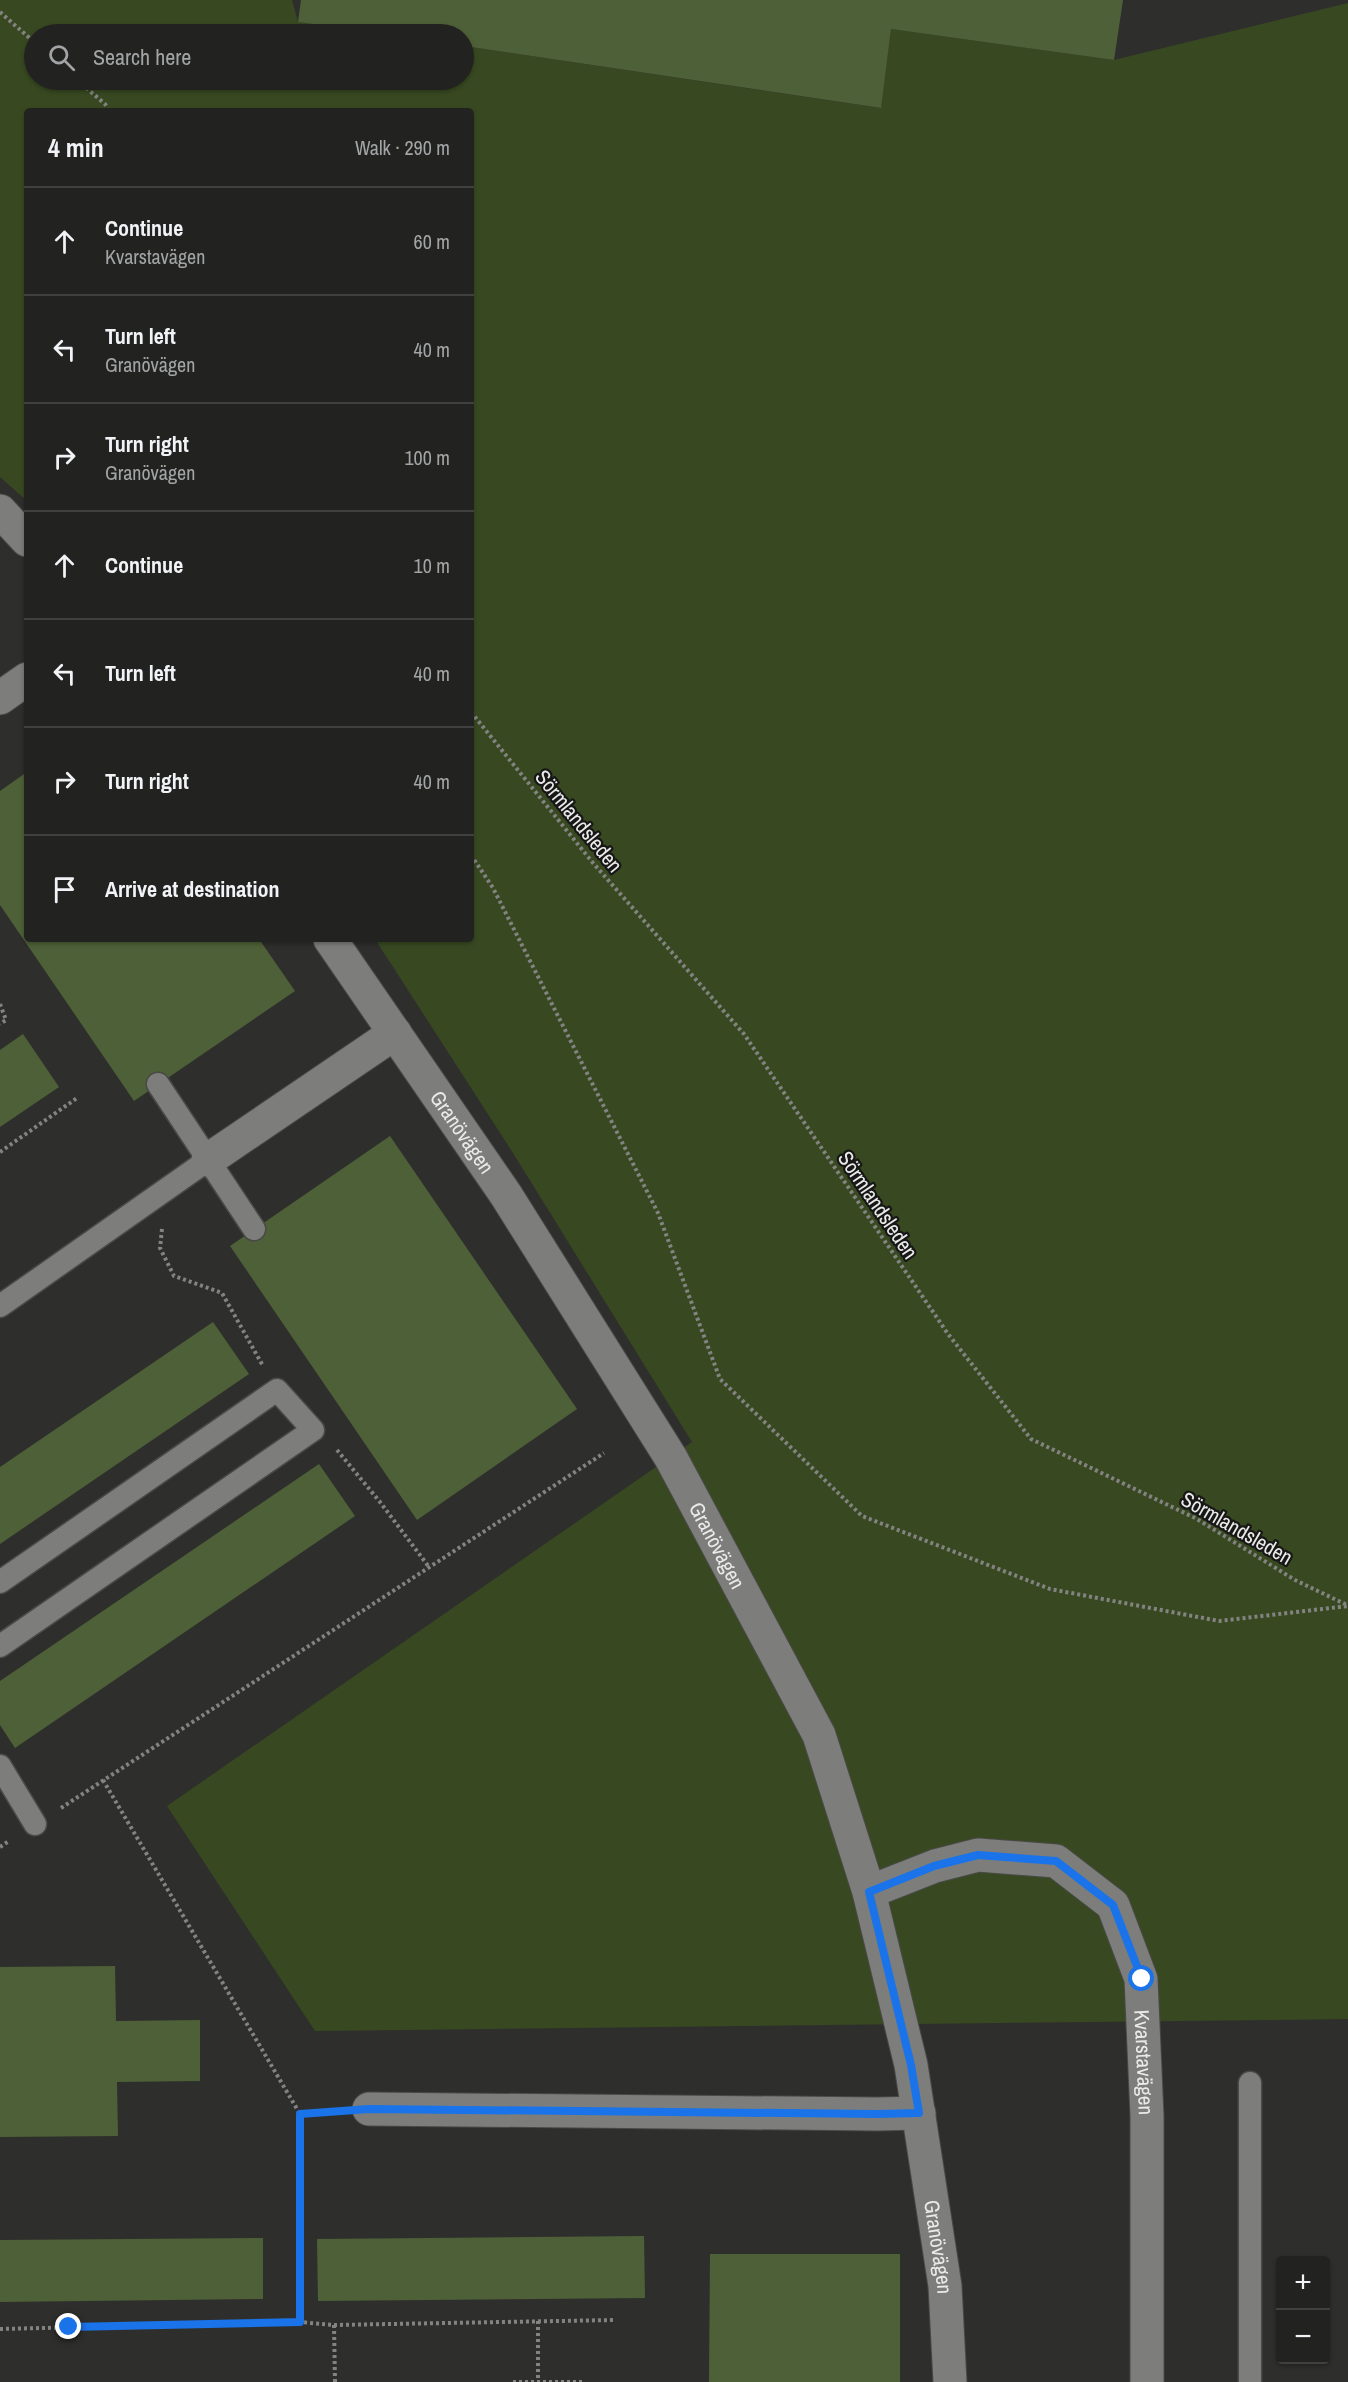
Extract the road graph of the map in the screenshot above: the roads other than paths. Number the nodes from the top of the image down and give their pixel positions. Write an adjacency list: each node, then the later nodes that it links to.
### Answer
1 (0, 511): 2 (street)
2 (24, 537)
3 (24, 681): 4 (street)
4 (0, 698)
5 (332, 942): 6 (street, Granövägen)
6 (395, 1033): 8 (street); 15 (street, Granövägen)
7 (158, 1084): 8 (lane)
8 (208, 1160): 9 (lane); 10 (lane)
9 (254, 1229)
10 (0, 1306)
11 (0, 1582): 12 (lane)
12 (0, 1646)
13 (0, 1766): 14 (lane)
14 (35, 1824)
15 (869, 1892): 18 (street, Granövägen); 20 (street, Kvarstavägen)
16 (1250, 2083): 21 (lane)
17 (369, 2109): 18 (street)
18 (919, 2113): 19 (street, Granövägen)
19 (950, 2382)
20 (1147, 2382)
21 (1250, 2382)

